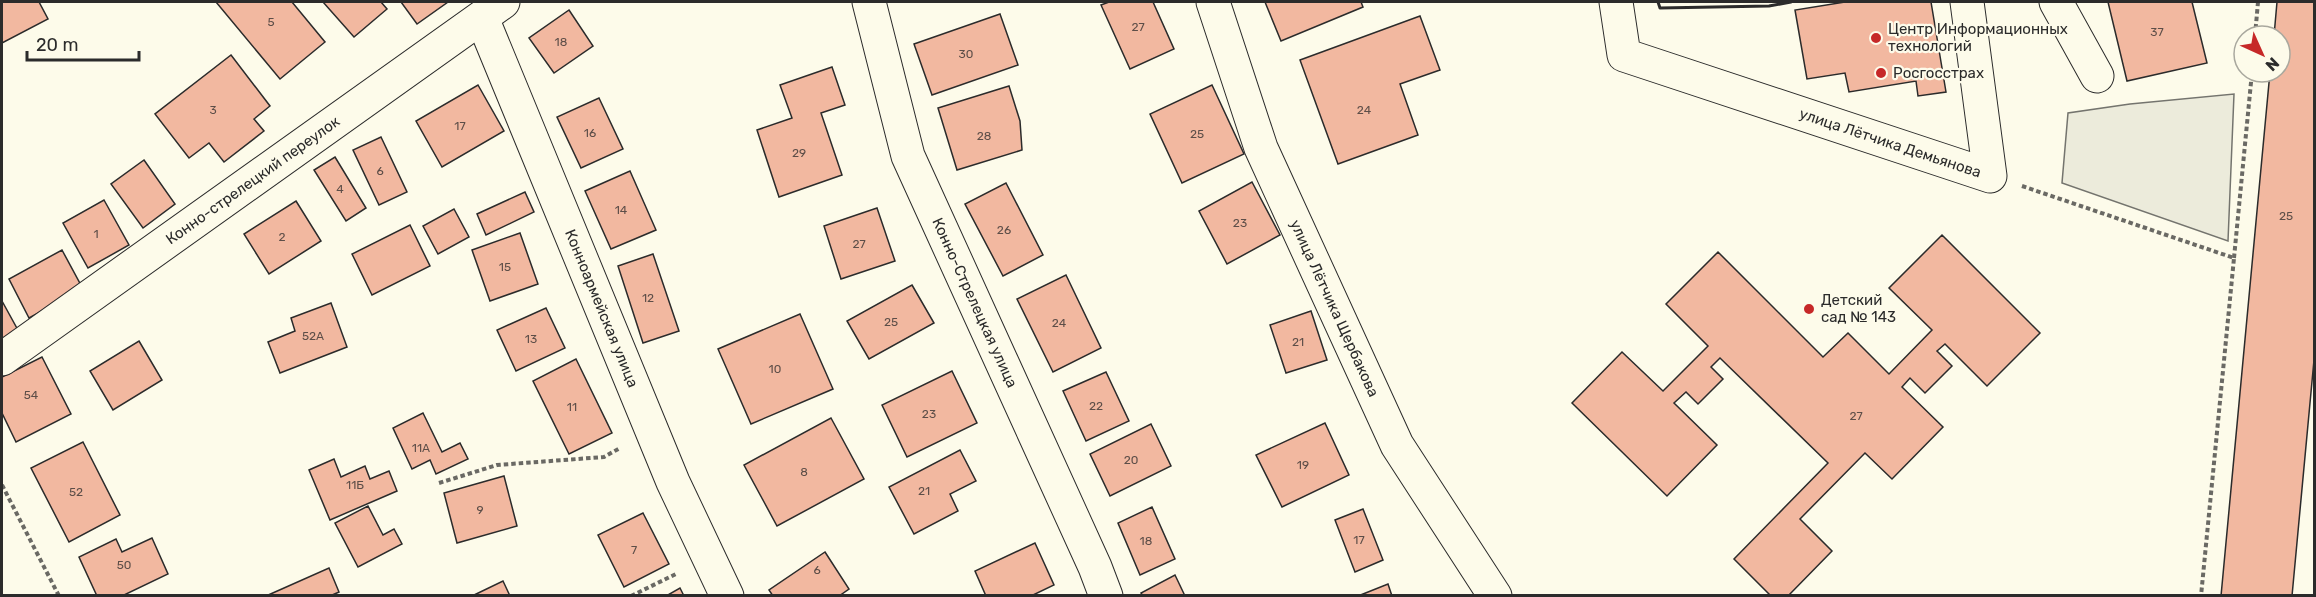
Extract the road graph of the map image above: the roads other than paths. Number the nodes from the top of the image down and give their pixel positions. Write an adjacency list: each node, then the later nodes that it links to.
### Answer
1 (869, 2): 10 (street, Конно-Стрелецкая улица)
2 (1213, 2): 11 (street, улица Лётчика Щербакова)
3 (1616, 2): 4 (street, улица Лётчика Демьянова)
4 (1968, 2)
5 (2056, 2): 7 (street)
6 (492, 10): 8 (street, Конно-стрелецкий переулок); 9 (street, Конноармейская улица)
7 (2097, 76)
8 (2, 359)
9 (727, 596)
10 (1106, 596)
11 (1496, 596)

